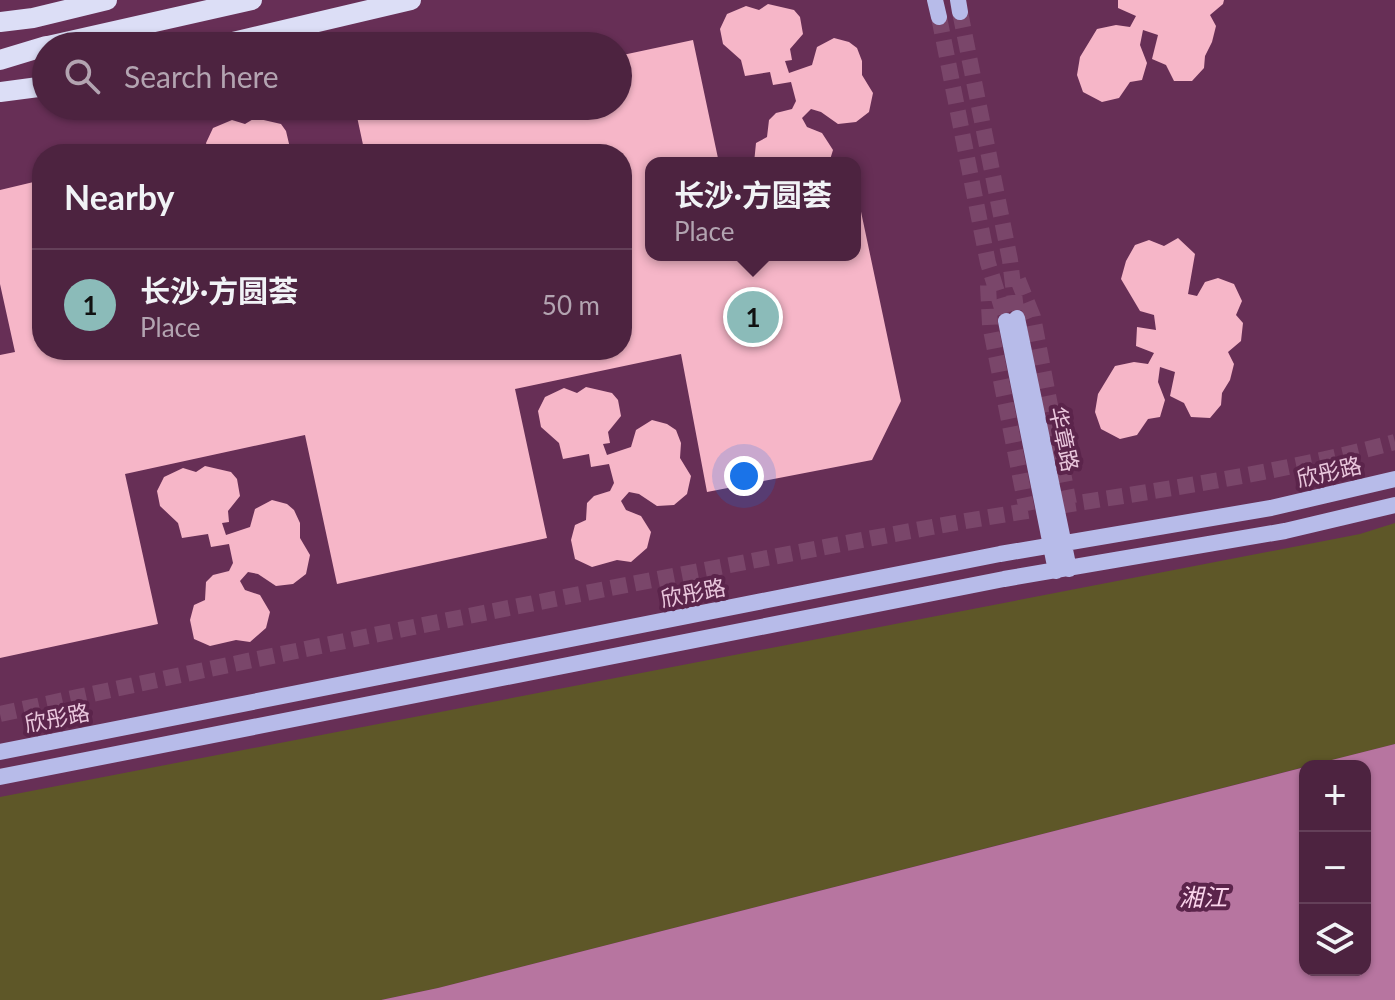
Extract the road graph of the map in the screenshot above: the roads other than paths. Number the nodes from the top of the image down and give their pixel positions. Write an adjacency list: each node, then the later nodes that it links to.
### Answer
1 (107, 0): 4 (main road)
2 (252, 0): 5 (main road)
3 (411, 0): 6 (main road)
4 (0, 22)
5 (109, 32)
6 (275, 32)
7 (32, 50): 8 (main road)
8 (0, 60)
9 (32, 88): 10 (main road)
10 (0, 92)
11 (1011, 320): 14 (main road, 华章路)
12 (1395, 479): 14 (main road, 欣彤路)
13 (1395, 505): 15 (main road)
14 (1057, 544): 15 (main road, 华章路); 16 (main road, 欣彤路)
15 (1062, 570): 17 (main road)
16 (0, 752)
17 (0, 777)

